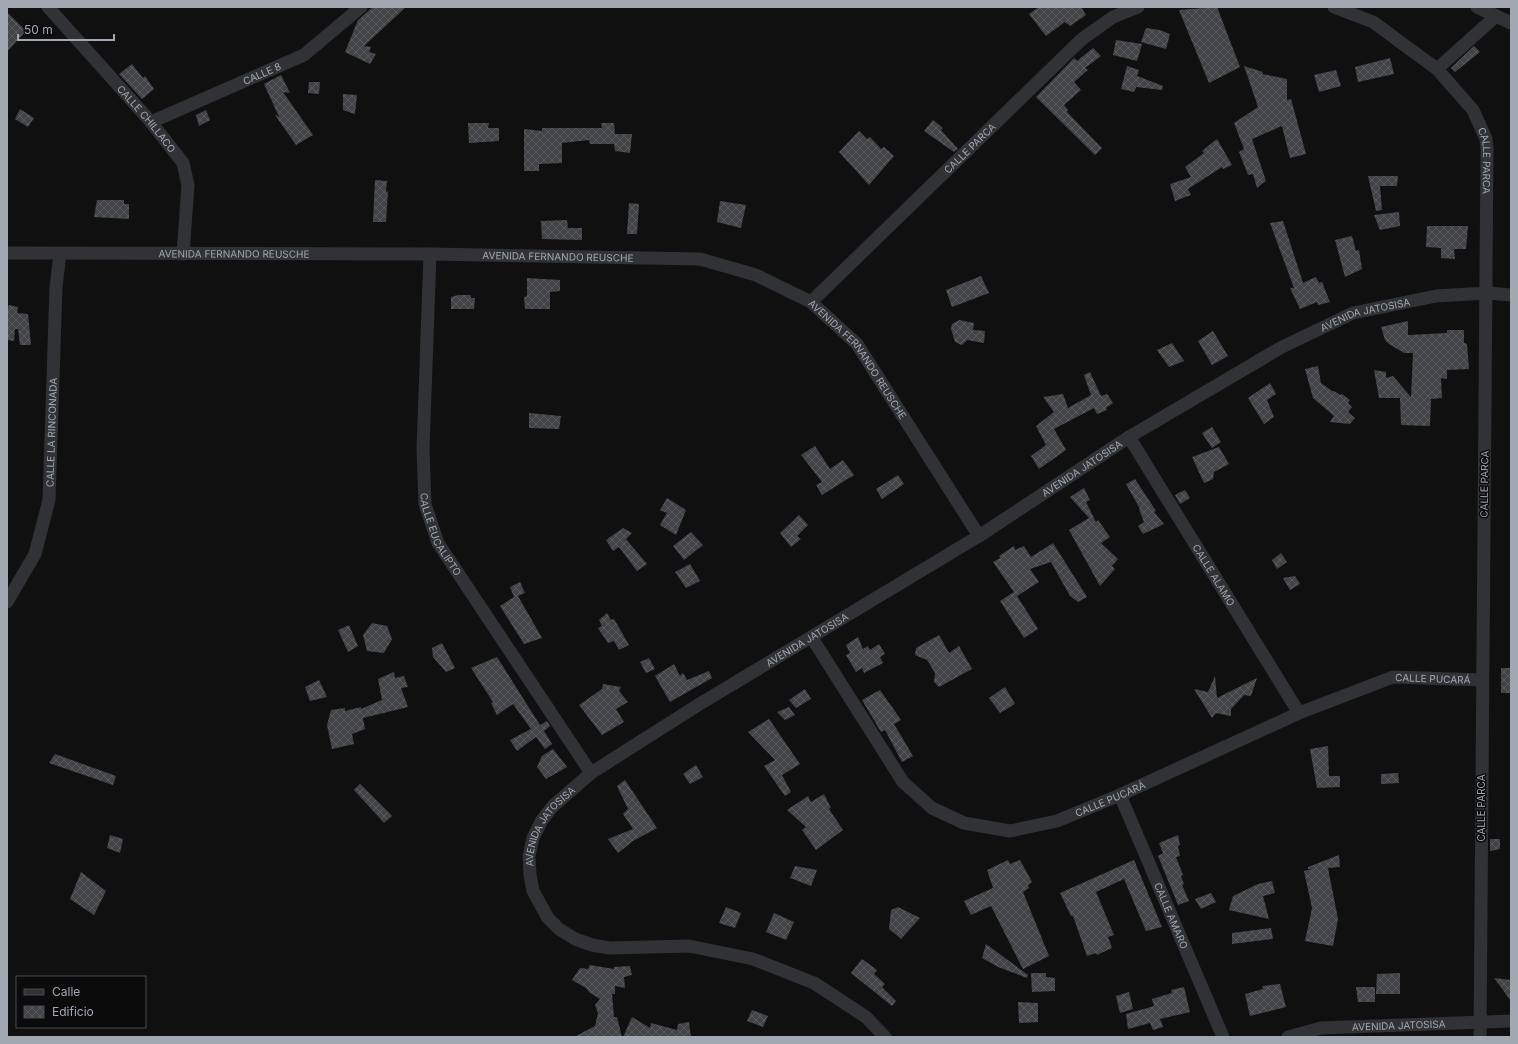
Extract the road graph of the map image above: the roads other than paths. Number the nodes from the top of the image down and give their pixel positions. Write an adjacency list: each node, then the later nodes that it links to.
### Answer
1 (48, 7): 9 (street, CALLE CHILLACO)
2 (361, 7): 9 (street, CALLE 8)
3 (1138, 7): 16 (street, CALLE PARCA)
4 (1334, 7): 8 (street, CALLE PARCA)
5 (1477, 7): 6 (street)
6 (1495, 17): 7 (street); 8 (street)
7 (1511, 23)
8 (1437, 69): 14 (street, CALLE PARCA)
9 (151, 122): 12 (street, CALLE CHILLACO)
10 (7, 253): 11 (street, AVENIDA FERNANDO REUSCHE)
11 (60, 254): 12 (street, AVENIDA FERNANDO REUSCHE); 19 (street, CALLE LA RINCONADA)
12 (183, 254): 13 (street, AVENIDA FERNANDO REUSCHE)
13 (430, 254): 16 (street, AVENIDA FERNANDO REUSCHE); 23 (street, CALLE EUCALIPTO)
14 (1486, 293): 15 (street, AVENIDA JATOSISA); 17 (street, AVENIDA JATOSISA); 21 (street, CALLE PARCA)
15 (1511, 295)
16 (811, 302): 18 (street, AVENIDA FERNANDO REUSCHE)
17 (1129, 437): 18 (street, AVENIDA JATOSISA); 22 (street, CALLE ALAMO)
18 (979, 536): 20 (street, AVENIDA JATOSISA)
19 (7, 602)
20 (812, 638): 23 (street, AVENIDA JATOSISA); 24 (street, CALLE PUCARÁ)
21 (1482, 680): 22 (street, CALLE PUCARÁ); 26 (street, CALLE PARCA)
22 (1299, 713): 24 (street, CALLE PUCARÁ)
23 (591, 773): 27 (street, AVENIDA JATOSISA)
24 (1120, 795): 28 (street, CALLE AMARO)
25 (1511, 1021): 26 (street, AVENIDA JATOSISA)
26 (1480, 1022): 29 (street, AVENIDA JATOSISA); 30 (street, CALLE PARCA)
27 (885, 1037)
28 (1223, 1037)
29 (1288, 1037)
30 (1480, 1037)

